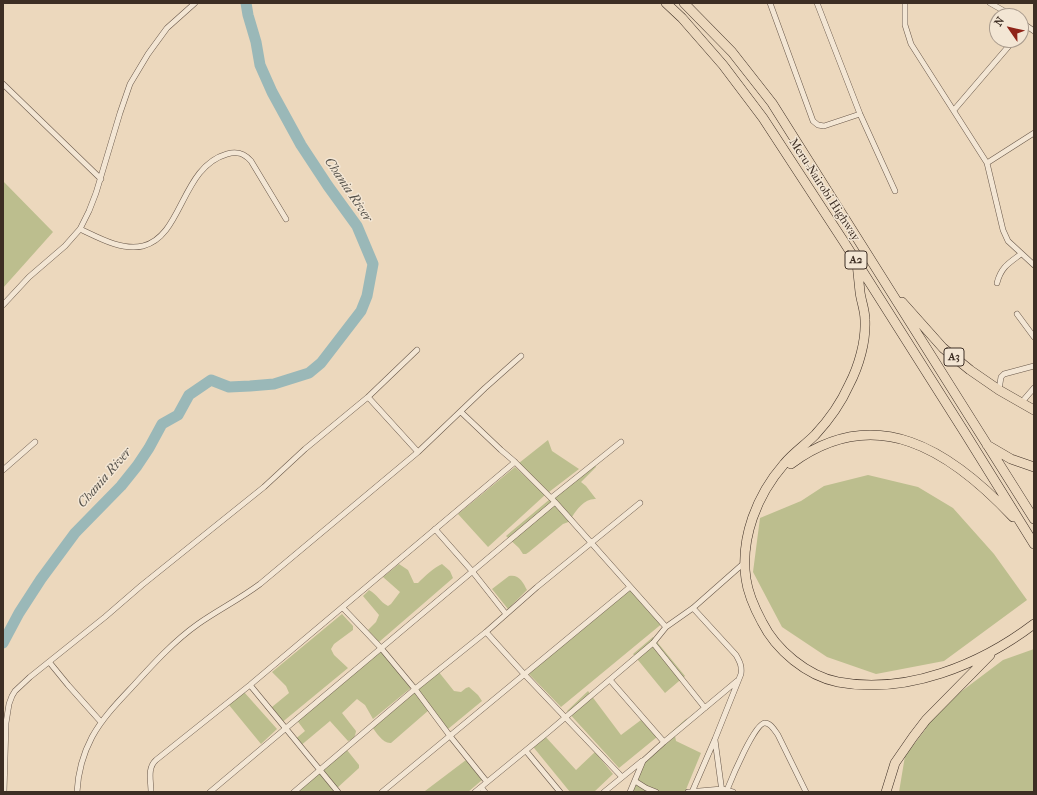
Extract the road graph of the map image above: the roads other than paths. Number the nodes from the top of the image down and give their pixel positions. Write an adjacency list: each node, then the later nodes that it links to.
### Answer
1 (195, 3): 15 (street)
2 (666, 3): 20 (highway, Meru-Nairobi Highway / A2)
3 (684, 3): 23 (highway, Meru-Nairobi Highway / A2)
4 (770, 3): 12 (street)
5 (817, 3): 12 (street)
6 (905, 3): 11 (street)
7 (990, 3): 8 (street)
8 (999, 8)
9 (1007, 48): 11 (street)
10 (3, 84): 15 (street)
11 (954, 110): 14 (street)
12 (860, 114): 16 (street)
13 (1034, 133): 14 (street)
14 (988, 163): 19 (street)
15 (100, 179): 18 (street)
16 (895, 191)
17 (286, 219): 18 (street)
18 (80, 229): 24 (street)
19 (1021, 254): 21 (street); 22 (street)
20 (858, 263): 43 (highway); 48 (highway, Meru-Nairobi Highway / A2)
21 (1034, 265)
22 (997, 283)
23 (888, 286): 31 (highway, A3); 38 (highway, Meru-Nairobi Highway / A2)
24 (3, 305)
25 (1017, 314): 26 (street)
26 (1034, 337)
27 (417, 350): 32 (street)
28 (521, 356): 35 (street)
29 (1034, 366): 31 (street)
30 (1034, 388): 33 (street)
31 (999, 390): 33 (highway, A3)
32 (368, 398): 39 (street); 63 (street)
33 (1021, 403): 34 (highway, A3)
34 (1034, 410)
35 (461, 412): 39 (street); 40 (street)
36 (34, 442): 42 (street)
37 (621, 442): 44 (street)
38 (986, 444): 41 (highway); 46 (highway, Meru-Nairobi Highway / A2)
39 (418, 452): 71 (street)
40 (515, 462): 44 (street); 47 (street)
41 (1034, 467)
42 (3, 470)
43 (770, 484): 48 (highway); 51 (highway)
44 (553, 500): 49 (street); 52 (street)
45 (640, 504): 49 (street)
46 (1034, 519)
47 (435, 529): 52 (street); 54 (street)
48 (1026, 531): 50 (highway, Meru-Nairobi Highway / A2)
49 (591, 544): 53 (street); 56 (street)
50 (1034, 544)
51 (745, 562): 55 (street); 62 (highway)
52 (472, 571): 56 (street); 61 (street)
53 (630, 587): 58 (street); 64 (street)
54 (343, 608): 61 (street); 67 (street)
55 (692, 608): 58 (street); 66 (street)
56 (506, 614): 59 (street)
57 (1034, 624): 62 (highway)
58 (666, 628): 60 (street)
59 (486, 632): 64 (street); 68 (street)
60 (653, 643): 65 (street); 69 (street)
61 (380, 648): 68 (street); 72 (street)
62 (994, 650): 100 (highway)
63 (50, 662): 71 (street); 84 (street)
64 (524, 674): 70 (street); 73 (street)
65 (610, 680): 70 (street); 75 (street)
66 (739, 680): 69 (street); 74 (street)
67 (250, 685): 72 (street); 86 (street)
68 (415, 689): 73 (street); 78 (street)
69 (705, 708): 75 (street)
70 (565, 718): 76 (street); 79 (street)
71 (101, 722): 85 (street)
72 (285, 728): 78 (street); 87 (street)
73 (450, 736): 81 (street); 90 (street)
74 (715, 739): 83 (street); 97 (street)
75 (664, 742): 77 (street)
76 (526, 751): 81 (street); 93 (street)
77 (643, 761): 79 (street); 80 (street)
78 (320, 770): 88 (street); 89 (street)
79 (622, 777): 94 (street)
80 (635, 781): 95 (street); 96 (street)
81 (487, 782): 82 (street)
82 (481, 787): 91 (street); 92 (street)
83 (724, 791): 97 (street); 98 (street); 99 (street)
84 (4, 792)
85 (77, 792)
86 (151, 792)
87 (210, 792)
88 (294, 792)
89 (338, 792)
90 (382, 792)
91 (475, 792)
92 (485, 792)
93 (560, 792)
94 (604, 792)
95 (630, 792)
96 (656, 792)
97 (691, 792)
98 (733, 792)
99 (806, 792)
100 (886, 792)

